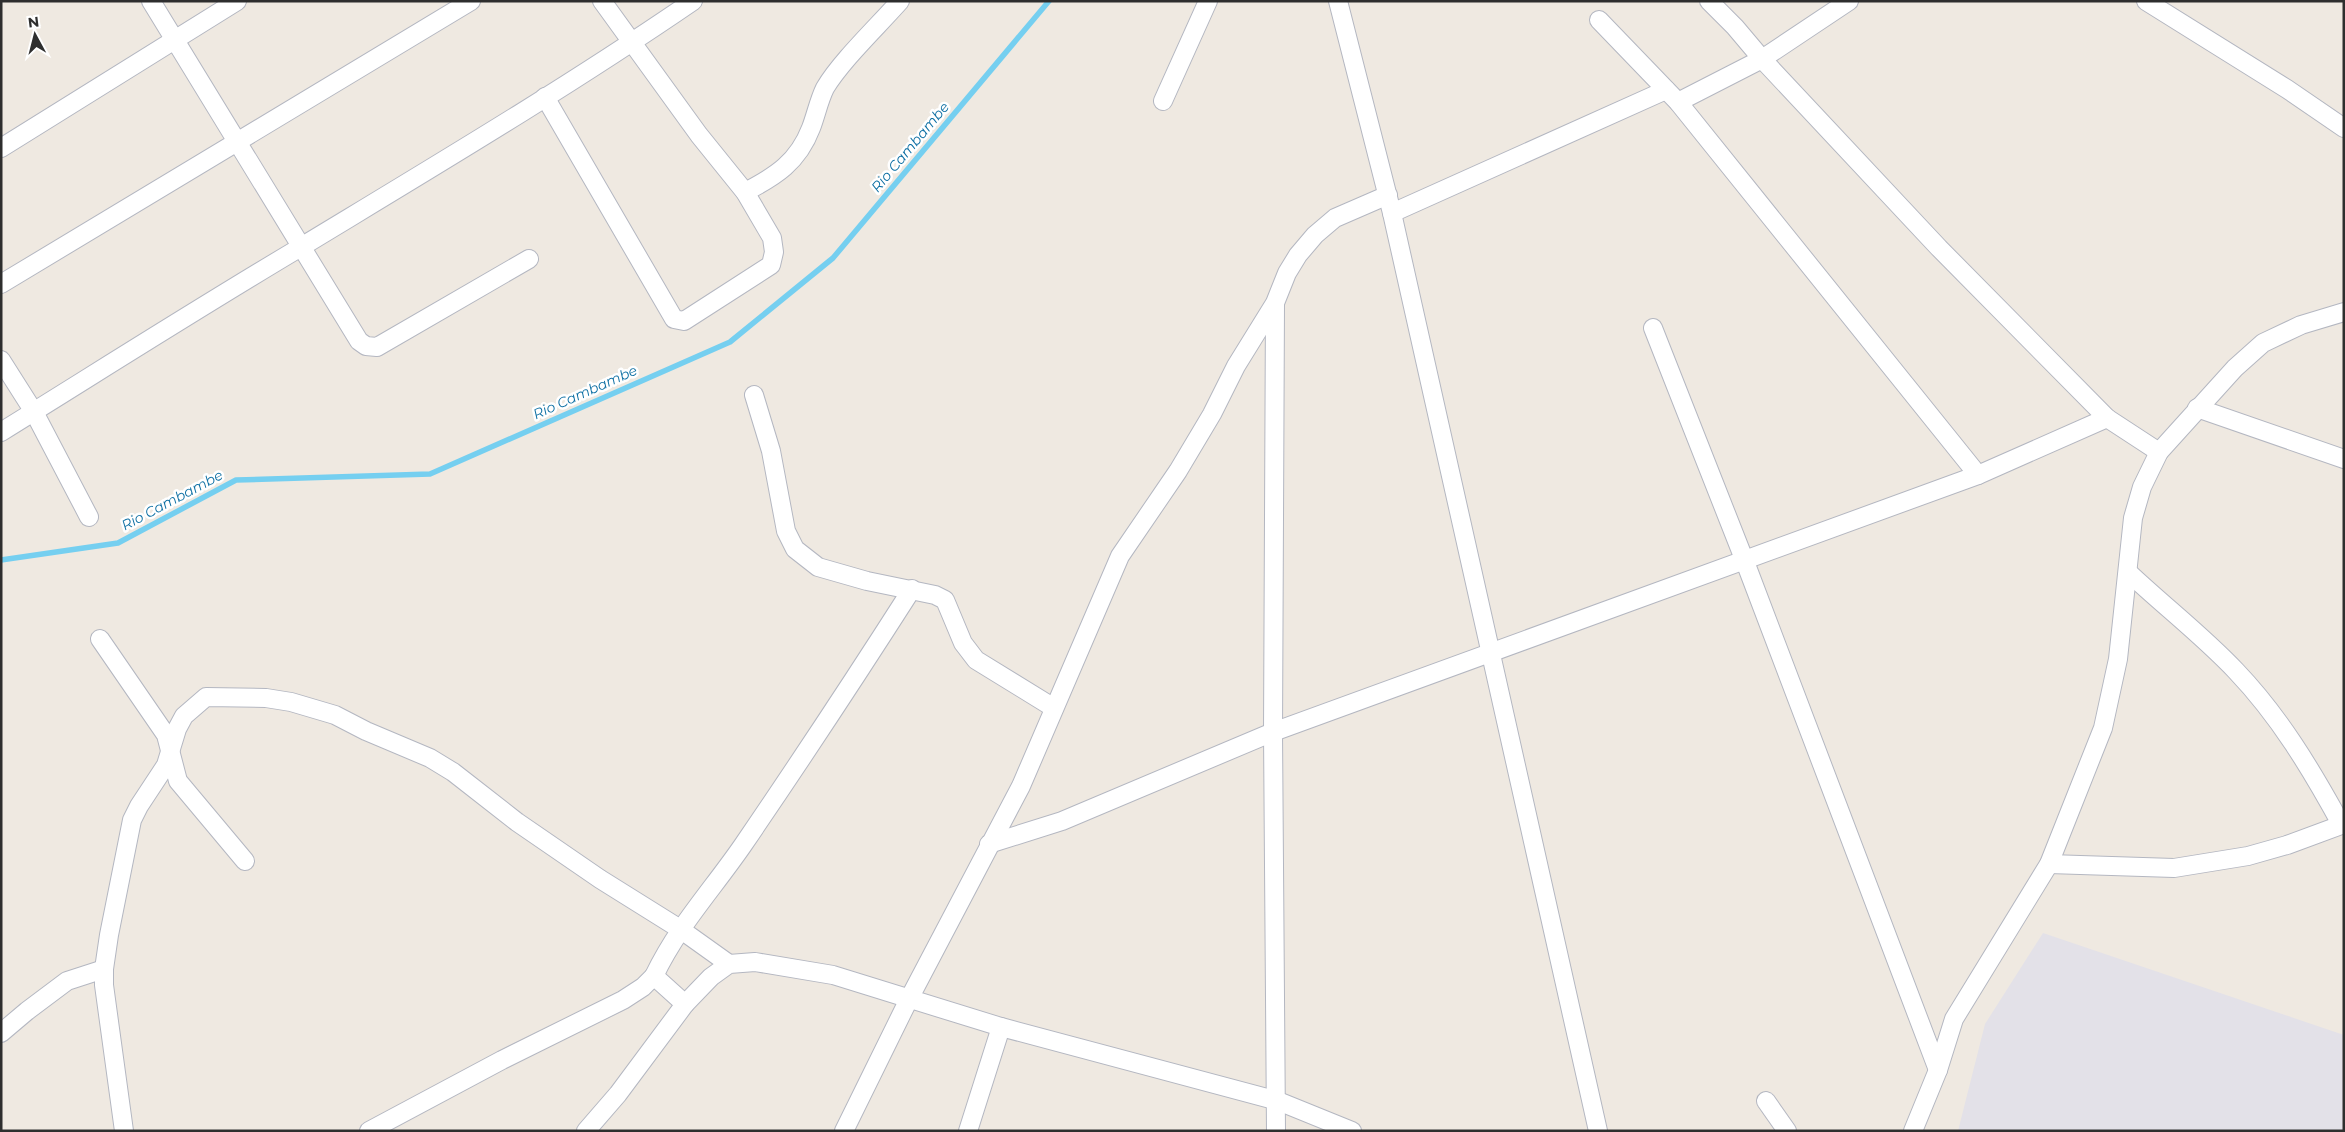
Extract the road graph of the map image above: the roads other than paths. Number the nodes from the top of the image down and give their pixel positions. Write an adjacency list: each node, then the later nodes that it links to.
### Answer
1 (152, 1): 13 (street)
2 (238, 1): 13 (street)
3 (471, 1): 20 (street)
4 (602, 1): 14 (street)
5 (693, 1): 14 (street)
6 (900, 1): 22 (street)
7 (1208, 1): 18 (street)
8 (1338, 1): 23 (street)
9 (1709, 1): 15 (street)
10 (1849, 1): 15 (street)
11 (2146, 1): 19 (street)
12 (1599, 20): 16 (street)
13 (175, 40): 20 (street); 21 (street)
14 (631, 44): 17 (street); 22 (street)
15 (1762, 59): 16 (street); 35 (street)
16 (1672, 96): 24 (street); 39 (street)
17 (545, 97): 22 (street); 25 (street)
18 (1163, 101)
19 (2344, 128)
20 (237, 141): 25 (street); 27 (street)
21 (1, 148)
22 (745, 192)
23 (1388, 194): 24 (street); 28 (street)
24 (1392, 213): 45 (street)
25 (301, 247): 26 (street); 34 (street)
26 (529, 258)
27 (1, 284)
28 (1275, 303): 46 (street); 47 (street)
29 (2344, 312): 33 (street)
30 (1653, 328): 41 (street)
31 (1, 360): 34 (street)
32 (754, 395): 43 (street)
33 (2197, 408): 37 (street); 38 (street)
34 (34, 412): 36 (street); 40 (street)
35 (2107, 418): 37 (street); 39 (street)
36 (1, 432)
37 (2159, 452): 42 (street)
38 (2344, 460)
39 (1978, 475): 41 (street)
40 (89, 517)
41 (1744, 559): 45 (street); 61 (street)
42 (2129, 574): 49 (street); 52 (street)
43 (912, 589): 46 (street); 53 (street)
44 (100, 639): 48 (street)
45 (1492, 653): 47 (street); 71 (street)
46 (1054, 708): 50 (street)
47 (1272, 732): 50 (street); 62 (street)
48 (171, 750): 51 (street); 53 (street); 55 (street)
49 (2342, 824): 52 (street)
50 (989, 844): 57 (street)
51 (245, 861)
52 (2049, 864): 61 (street)
53 (680, 929): 54 (street); 56 (street)
54 (729, 964): 57 (street); 58 (street)
55 (104, 969): 60 (street); 64 (street)
56 (654, 976): 58 (street); 65 (street)
57 (909, 999): 59 (street); 67 (street)
58 (685, 1004): 66 (street)
59 (1001, 1027): 62 (street); 68 (street)
60 (1, 1033)
61 (1938, 1070): 73 (street)
62 (1278, 1101): 69 (street); 70 (street)
63 (1766, 1101): 72 (street)
64 (124, 1131)
65 (369, 1131)
66 (586, 1131)
67 (844, 1131)
68 (968, 1131)
69 (1276, 1131)
70 (1352, 1131)
71 (1598, 1131)
72 (1787, 1131)
73 (1913, 1131)

